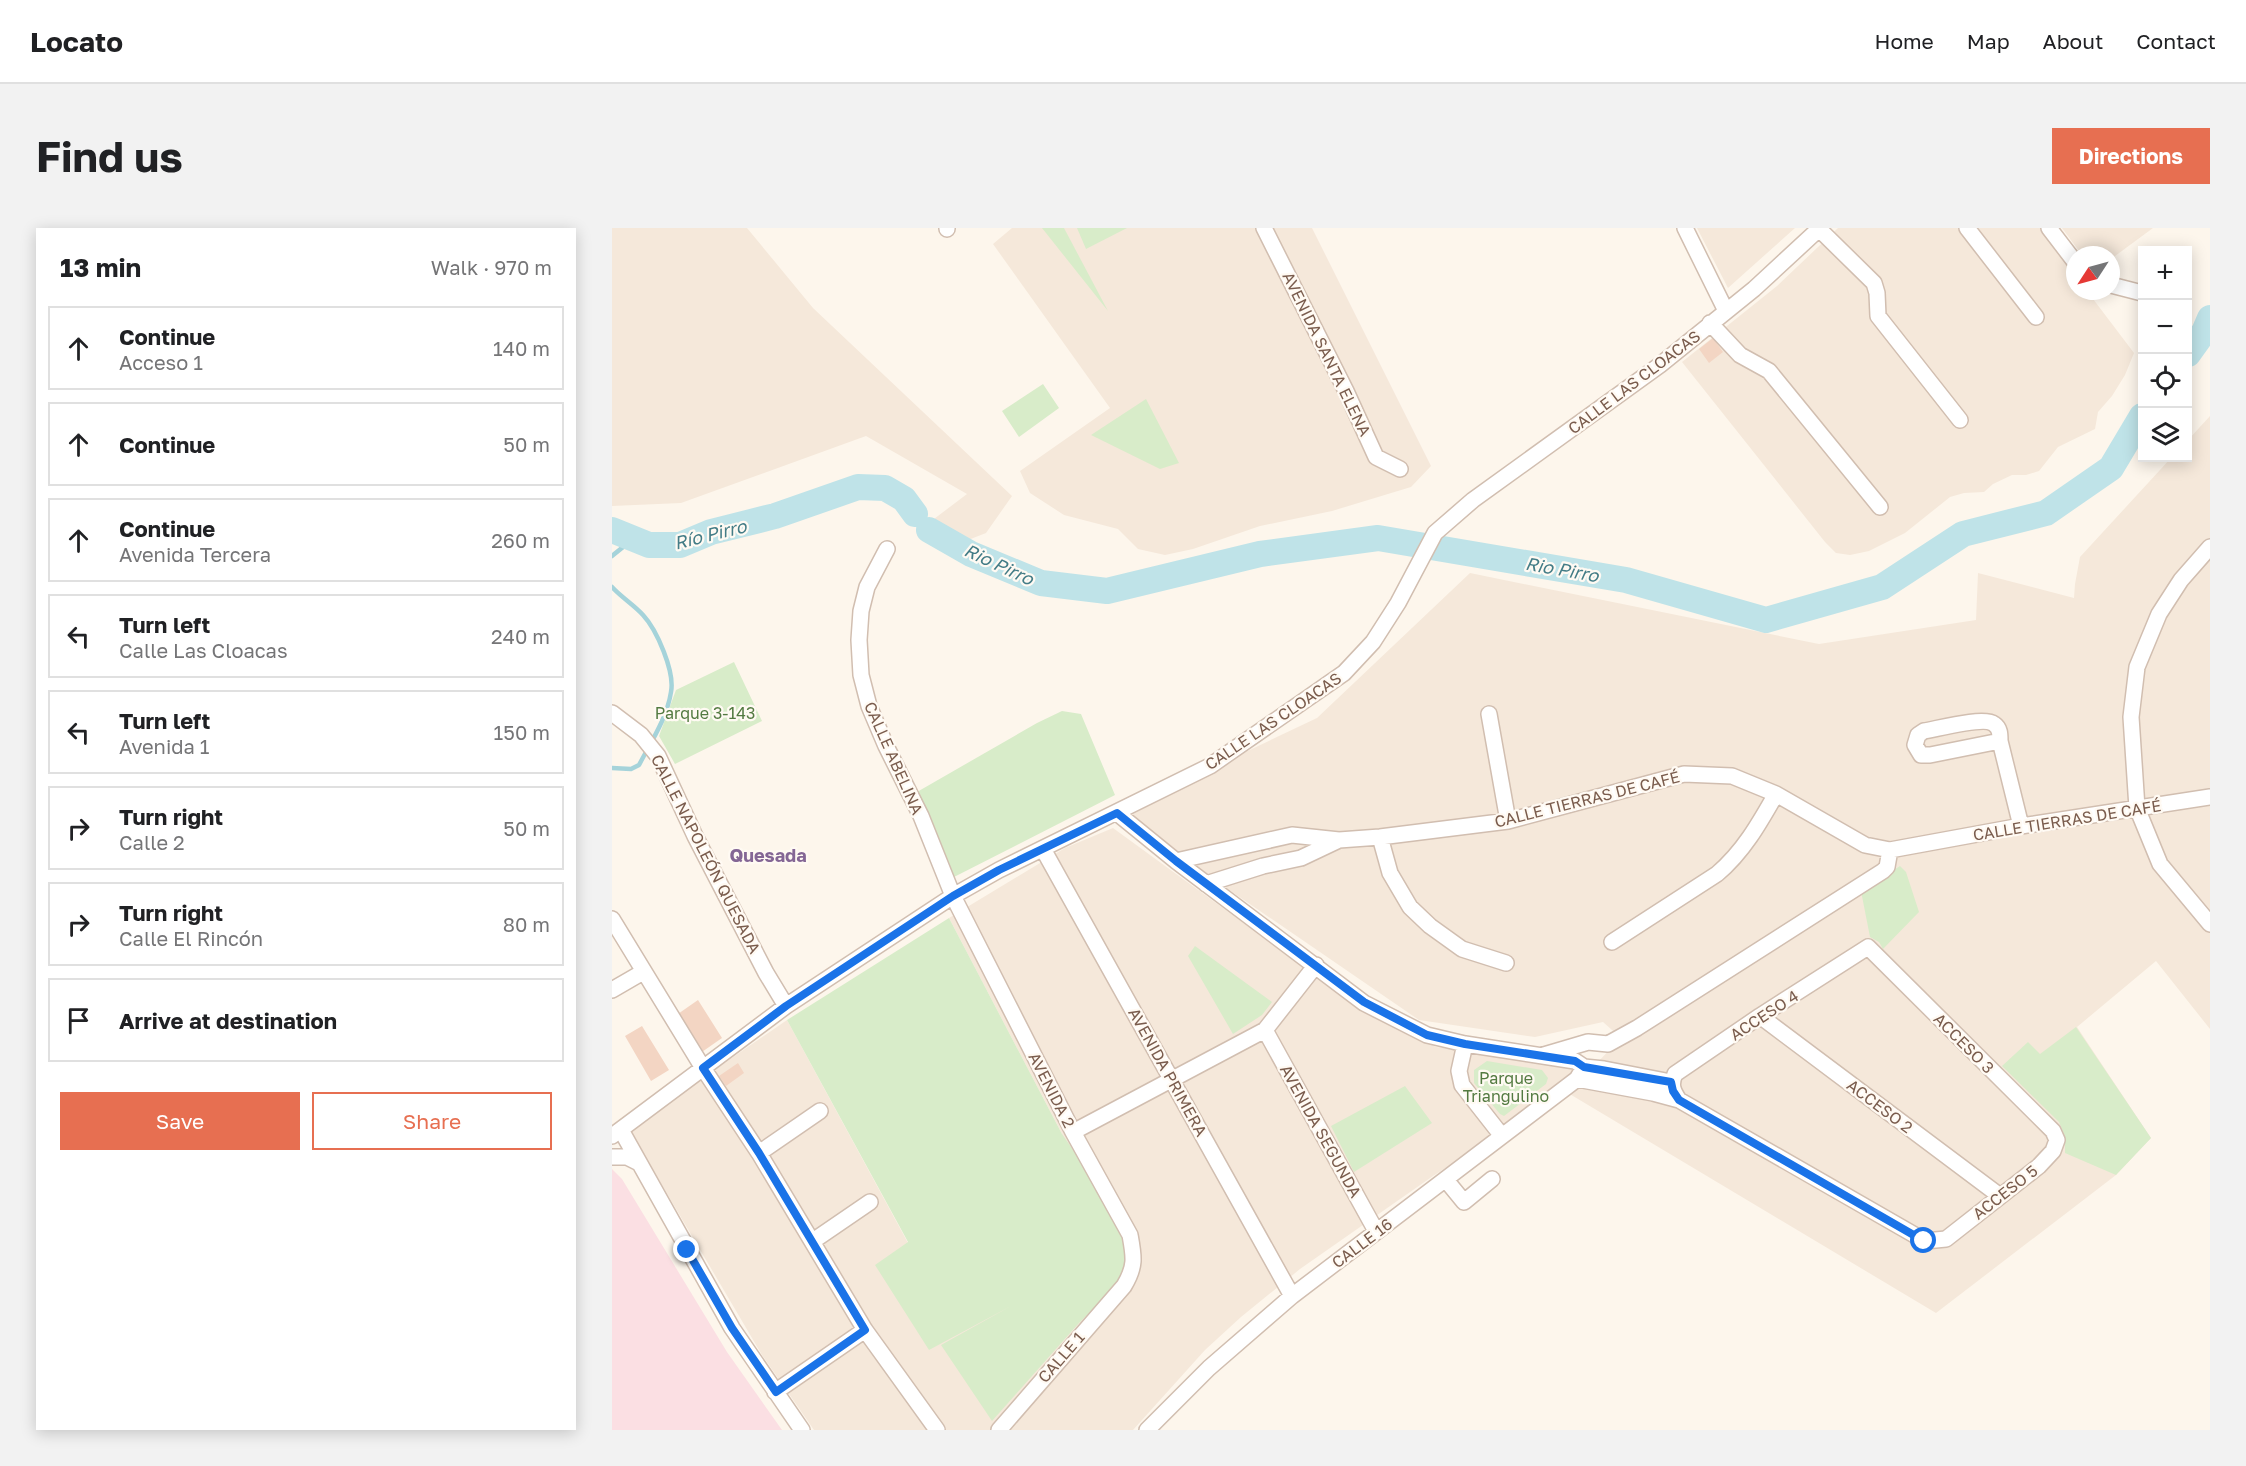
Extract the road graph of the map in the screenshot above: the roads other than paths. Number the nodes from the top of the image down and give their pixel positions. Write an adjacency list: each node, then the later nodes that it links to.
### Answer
1 (1264, 228): 13 (street, AVENIDA SANTA ELENA)
2 (1685, 228): 9 (street)
3 (1820, 228): 9 (street, CALLE LAS CLOACAS); 12 (street)
4 (1967, 228): 10 (street)
5 (2049, 228): 6 (street)
6 (2066, 250)
7 (2120, 287): 8 (street)
8 (2138, 292)
9 (1726, 311): 11 (street, CALLE LAS CLOACAS)
10 (2036, 316)
11 (1710, 323): 14 (street); 23 (street, CALLE LAS CLOACAS)
12 (1960, 420)
13 (1400, 469)
14 (1880, 507)
15 (2210, 547): 22 (street)
16 (887, 549): 32 (street, CALLE ABELINA)
17 (612, 713): 41 (street, CALLE NAPOLEÓN QUESADA)
18 (1489, 714): 24 (street)
19 (2000, 741): 19 (street); 25 (street)
20 (1776, 794): 24 (street, CALLE TIERRAS DE CAFÉ); 29 (street, CALLE TIERRAS DE CAFÉ); 35 (street)
21 (2210, 797): 22 (street, CALLE TIERRAS DE CAFÉ)
22 (2137, 808): 25 (street, CALLE TIERRAS DE CAFÉ); 34 (street)
23 (1117, 813): 28 (street, CALLE LAS CLOACAS); 30 (street)
24 (1508, 821): 26 (street, CALLE TIERRAS DE CAFÉ)
25 (2021, 826): 29 (street, CALLE TIERRAS DE CAFÉ)
26 (1380, 837): 27 (street, CALLE TIERRAS DE CAFÉ); 37 (street)
27 (1339, 840): 30 (street, CALLE TIERRAS DE CAFÉ); 31 (street, CALLE TIERRAS DE CAFÉ)
28 (1043, 849): 32 (street, CALLE LAS CLOACAS); 49 (street, AVENIDA PRIMERA)
29 (1890, 850): 45 (street)
30 (1176, 861): 31 (street)
31 (1206, 884): 38 (street)
32 (953, 896): 41 (street, CALLE LAS CLOACAS); 52 (street, AVENIDA 2)
33 (612, 919): 39 (street)
34 (2210, 924)
35 (1612, 942)
36 (1868, 947): 42 (street, ACCESO 4); 55 (street, ACCESO 3)
37 (1506, 963)
38 (1316, 965): 43 (street); 44 (street)
39 (643, 972): 40 (street); 47 (street)
40 (612, 990)
41 (786, 1006): 47 (street, CALLE LAS CLOACAS)
42 (1760, 1016): 50 (street, ACCESO 4); 61 (street, ACCESO 2)
43 (1265, 1030): 49 (street); 63 (street, AVENIDA SEGUNDA)
44 (1465, 1044): 46 (street); 54 (street)
45 (1608, 1044): 46 (street); 48 (street, CALLE 16)
46 (1539, 1056): 48 (street)
47 (703, 1068): 53 (street, CALLE LAS CLOACAS); 56 (street)
48 (1580, 1073): 50 (street); 54 (street, CALLE 16)
49 (1172, 1079): 52 (street); 66 (street, AVENIDA PRIMERA)
50 (1674, 1091): 61 (street, ACCESO 5)
51 (820, 1111): 56 (street)
52 (1073, 1132): 65 (street, AVENIDA 2)
53 (616, 1133): 58 (street)
54 (1502, 1136): 60 (street, CALLE 16)
55 (2057, 1140): 61 (street, ACCESO 5)
56 (759, 1153): 64 (street)
57 (612, 1157): 58 (street)
58 (637, 1162): 68 (street)
59 (1492, 1179): 60 (street)
60 (1446, 1180): 63 (street, CALLE 16)
61 (2000, 1196)
62 (870, 1202): 64 (street)
63 (1376, 1231): 66 (street, CALLE 16)
64 (813, 1241): 67 (street)
65 (1124, 1286): 71 (street, CALLE 1)
66 (1292, 1296): 72 (street, CALLE 16)
67 (865, 1330): 68 (street); 70 (street)
68 (776, 1392): 69 (street)
69 (802, 1430)
70 (937, 1430)
71 (999, 1430)
72 (1147, 1430)

